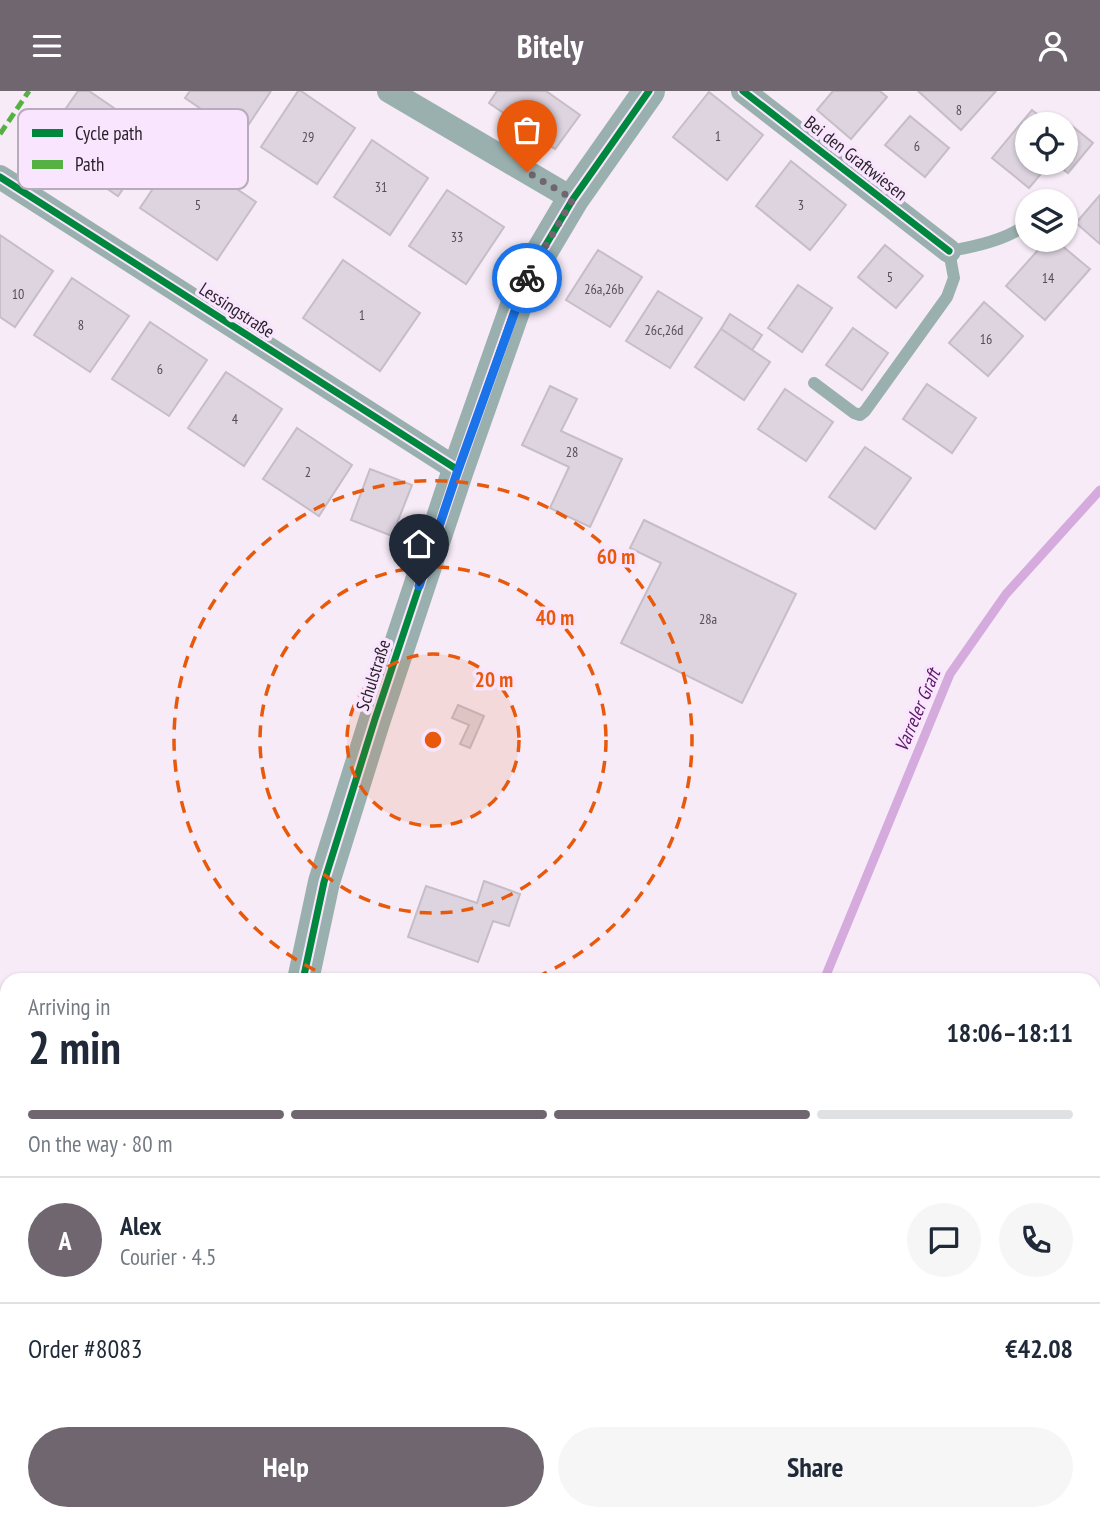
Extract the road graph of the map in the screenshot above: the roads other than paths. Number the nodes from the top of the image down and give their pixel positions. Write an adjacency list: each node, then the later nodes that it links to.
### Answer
1 (389, 91): 7 (street)
2 (649, 91): 7 (street, Schulstraße)
3 (743, 91): 9 (street, Bei den Graftwiesen)
4 (0, 177): 5 (street, Lessingstraße)
5 (18, 189)
6 (19, 189): 11 (street, Lessingstraße)
7 (573, 199): 11 (street, Schulstraße)
8 (1015, 231): 9 (lane)
9 (949, 251): 10 (lane)
10 (814, 383)
11 (458, 470): 12 (street, Schulstraße)
12 (306, 973)

